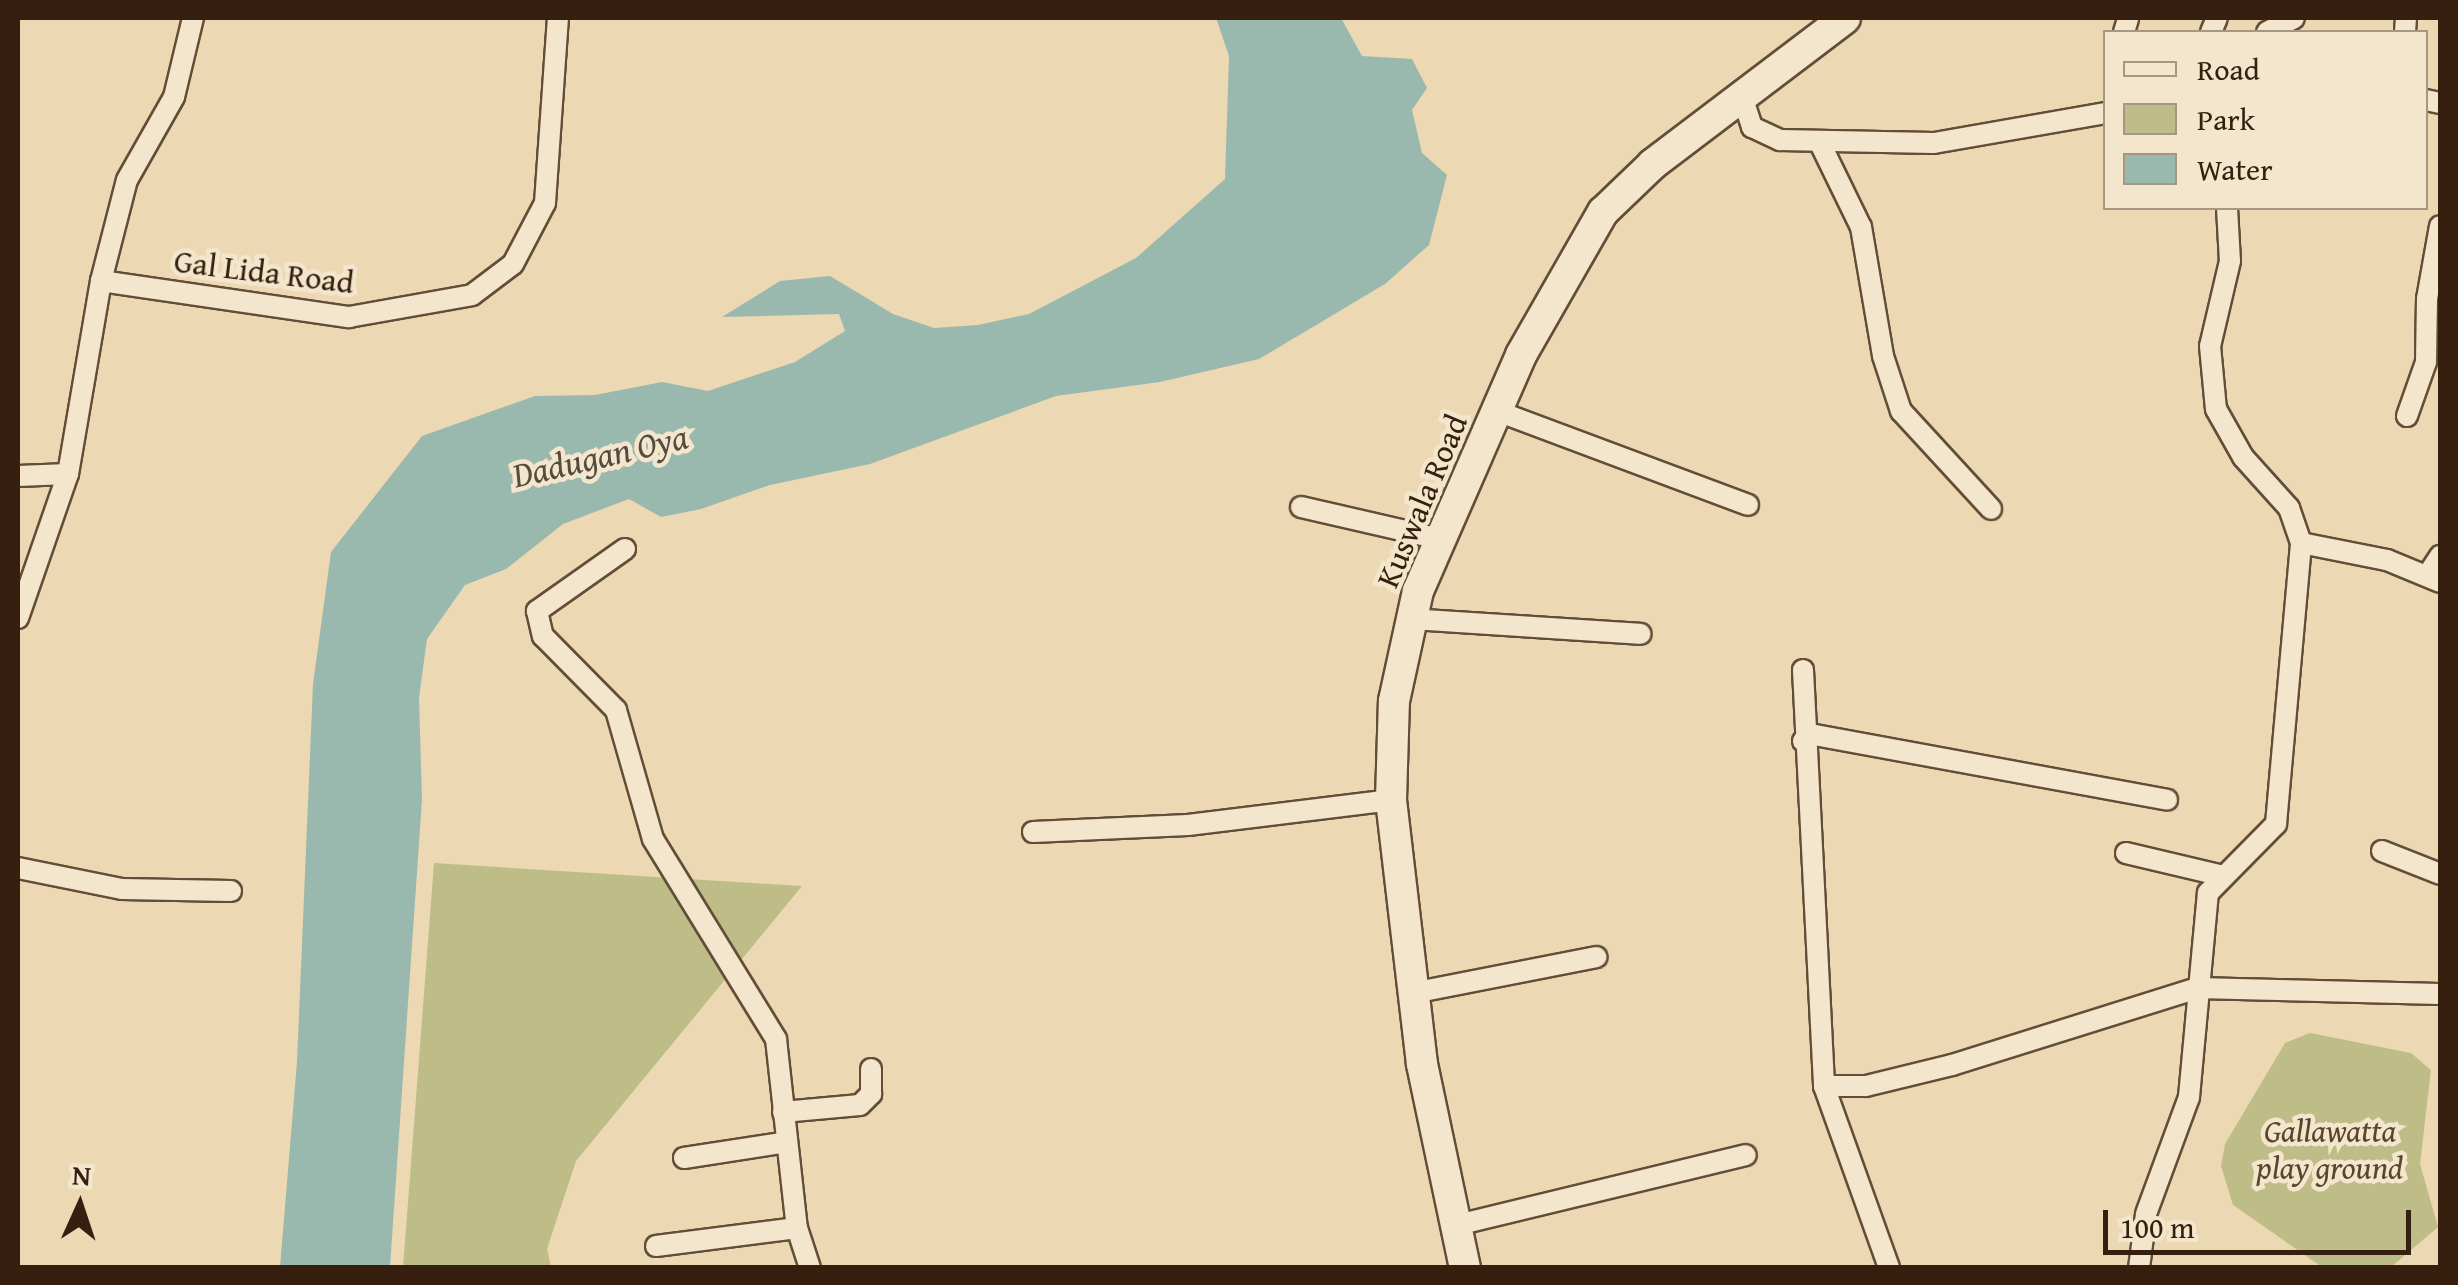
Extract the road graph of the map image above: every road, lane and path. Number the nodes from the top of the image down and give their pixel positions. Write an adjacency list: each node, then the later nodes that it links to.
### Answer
1 (193, 18): 11 (street)
2 (558, 18): 11 (street, Gal Lida Road)
3 (1846, 18): 6 (street, Kuswala Road)
4 (2294, 18): 5 (street)
5 (2271, 30)
6 (1742, 94): 8 (street); 12 (street, Kuswala Road)
7 (2103, 114): 8 (street)
8 (1819, 140): 18 (street)
9 (2227, 210): 20 (street)
10 (2440, 226): 13 (street)
11 (100, 281): 14 (street)
12 (1497, 411): 16 (street); 19 (street, Kuswala Road)
13 (2407, 416)
14 (68, 474): 15 (street); 24 (street)
15 (18, 476)
16 (1748, 505)
17 (1301, 507): 19 (street)
18 (1992, 509)
19 (1441, 540): 25 (street, Kuswala Road)
20 (2301, 543): 23 (street); 36 (street)
21 (625, 549): 44 (street)
22 (2440, 556): 23 (street)
23 (2434, 579)
24 (18, 618)
25 (1412, 619): 26 (street); 29 (street, Kuswala Road)
26 (1641, 634)
27 (1803, 670): 28 (street)
28 (1803, 741): 30 (street); 43 (street)
29 (1391, 800): 31 (street); 40 (street, Kuswala Road)
30 (2168, 800)
31 (1032, 832)
32 (2382, 851): 35 (street)
33 (2126, 853): 36 (street)
34 (18, 868): 37 (street)
35 (2440, 874)
36 (2223, 876): 39 (street)
37 (231, 891)
38 (1596, 958): 40 (street)
39 (2196, 988): 41 (street); 43 (street); 54 (street)
40 (1413, 994): 48 (street, Kuswala Road)
41 (2440, 994)
42 (871, 1069): 44 (street)
43 (1824, 1086): 53 (street)
44 (783, 1112): 45 (street)
45 (787, 1142): 47 (street); 49 (street)
46 (1746, 1155): 48 (street)
47 (684, 1158)
48 (1457, 1224): 52 (street, Kuswala Road)
49 (798, 1228): 50 (street); 51 (street)
50 (656, 1246)
51 (810, 1268)
52 (1466, 1268)
53 (1889, 1268)
54 (2139, 1268)

